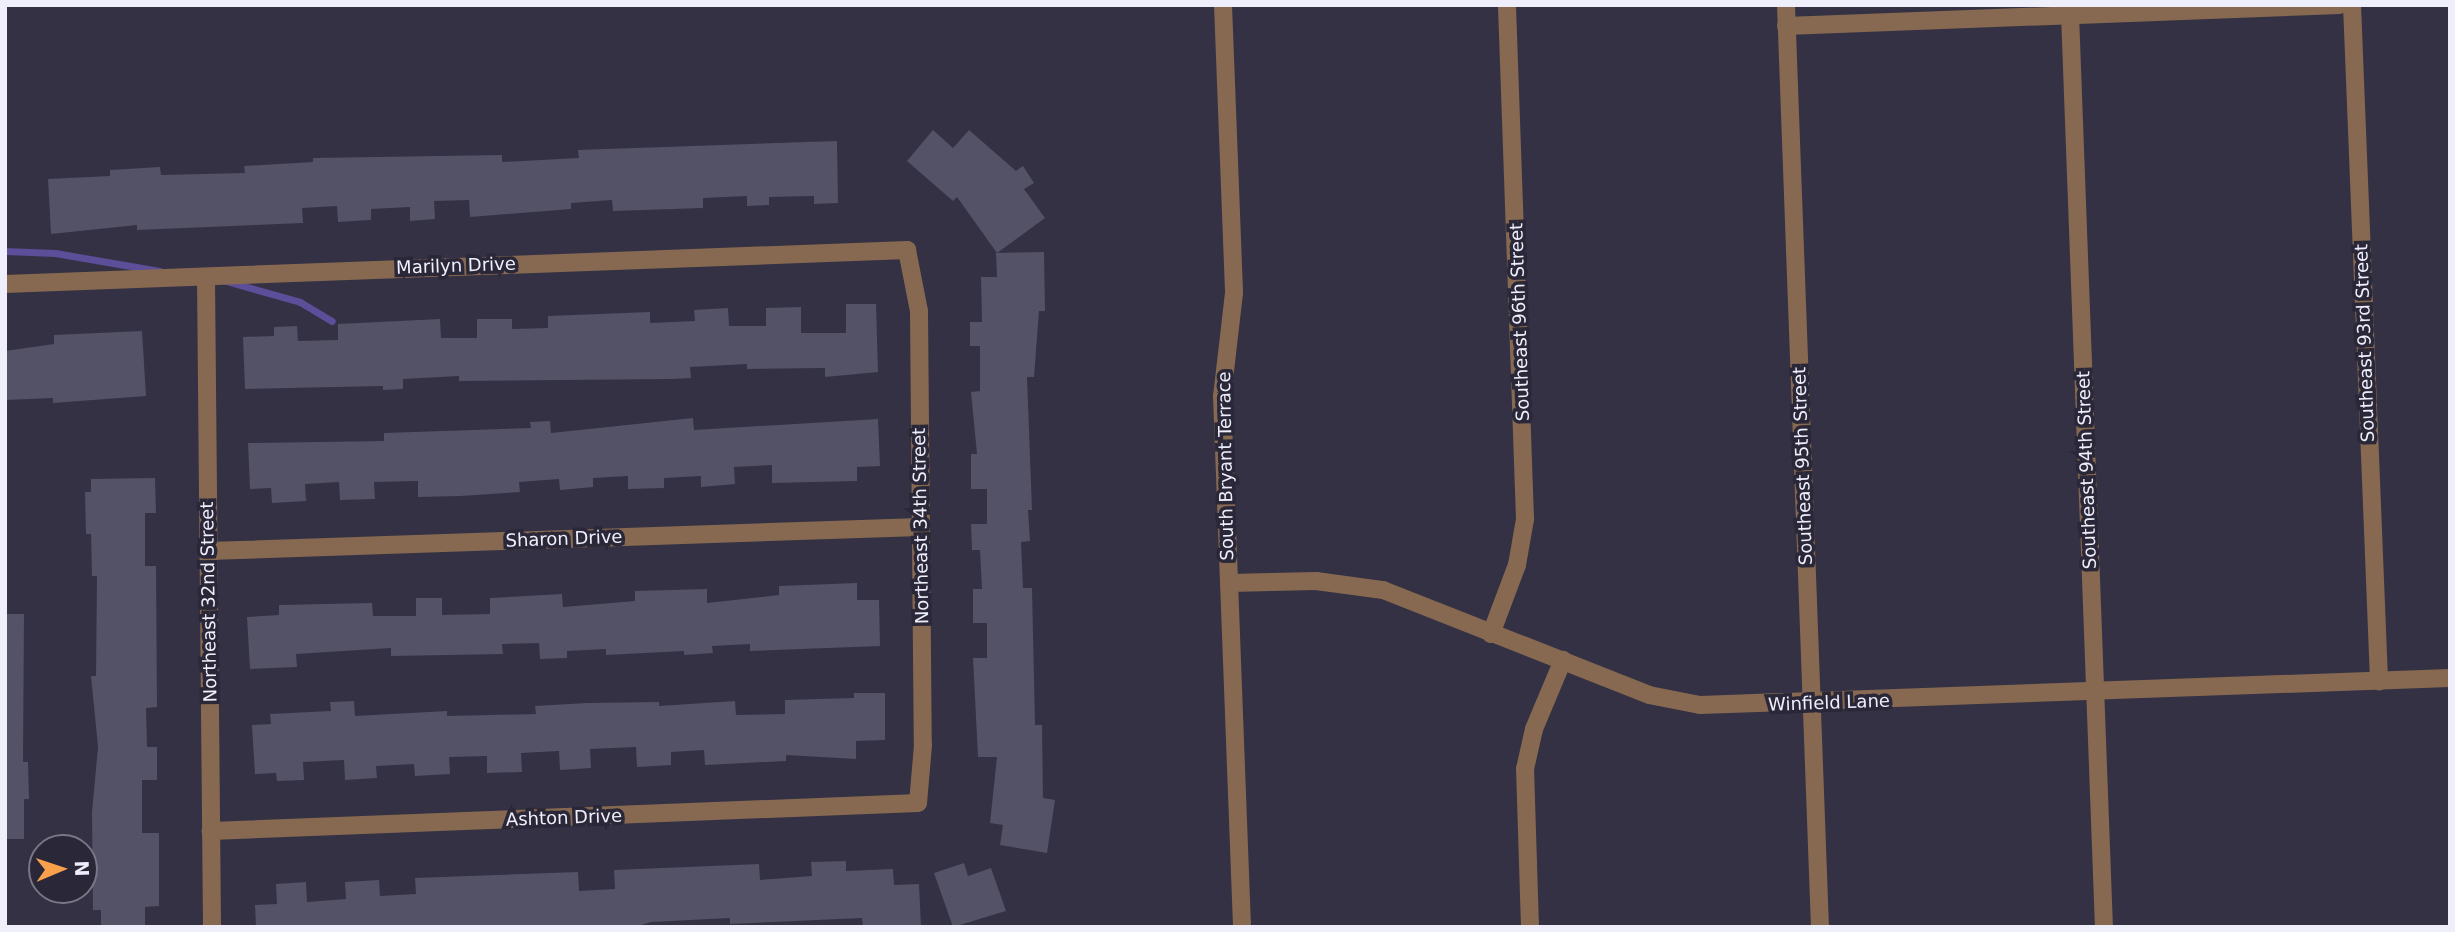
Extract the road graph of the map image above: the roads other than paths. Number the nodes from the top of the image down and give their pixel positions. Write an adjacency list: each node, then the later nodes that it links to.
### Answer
1 (1223, 5): 13 (street, South Bryant Terrace)
2 (1507, 5): 14 (street, Southeast 96th Street)
3 (1786, 5): 7 (street, Southeast 95th Street)
4 (2340, 5): 6 (street)
5 (2351, 5): 17 (street, Southeast 93rd Street)
6 (2070, 14): 7 (street); 18 (street, Southeast 94th Street)
7 (1786, 26): 19 (street, Southeast 95th Street)
8 (907, 250): 9 (street, Marilyn Drive); 11 (street, Northeast 34th Street)
9 (206, 277): 10 (street, Marilyn Drive); 12 (street, Northeast 32nd Street)
10 (5, 284)
11 (921, 527): 12 (street, Sharon Drive); 20 (street, Northeast 34th Street)
12 (208, 551): 21 (street, Northeast 32nd Street)
13 (1229, 583): 14 (street, Winfield Lane); 23 (street, South Bryant Terrace)
14 (1491, 634): 15 (street, Winfield Lane)
15 (1563, 660): 19 (street, Winfield Lane); 24 (street)
16 (2450, 678): 17 (street, Winfield Lane)
17 (2379, 681): 18 (street, Winfield Lane)
18 (2095, 692): 19 (street, Winfield Lane); 26 (street, Southeast 94th Street)
19 (1812, 704): 25 (street, Southeast 95th Street)
20 (918, 803): 21 (street, Ashton Drive)
21 (211, 831): 22 (street, Northeast 32nd Street)
22 (212, 927)
23 (1242, 927)
24 (1530, 927)
25 (1820, 927)
26 (2104, 927)

